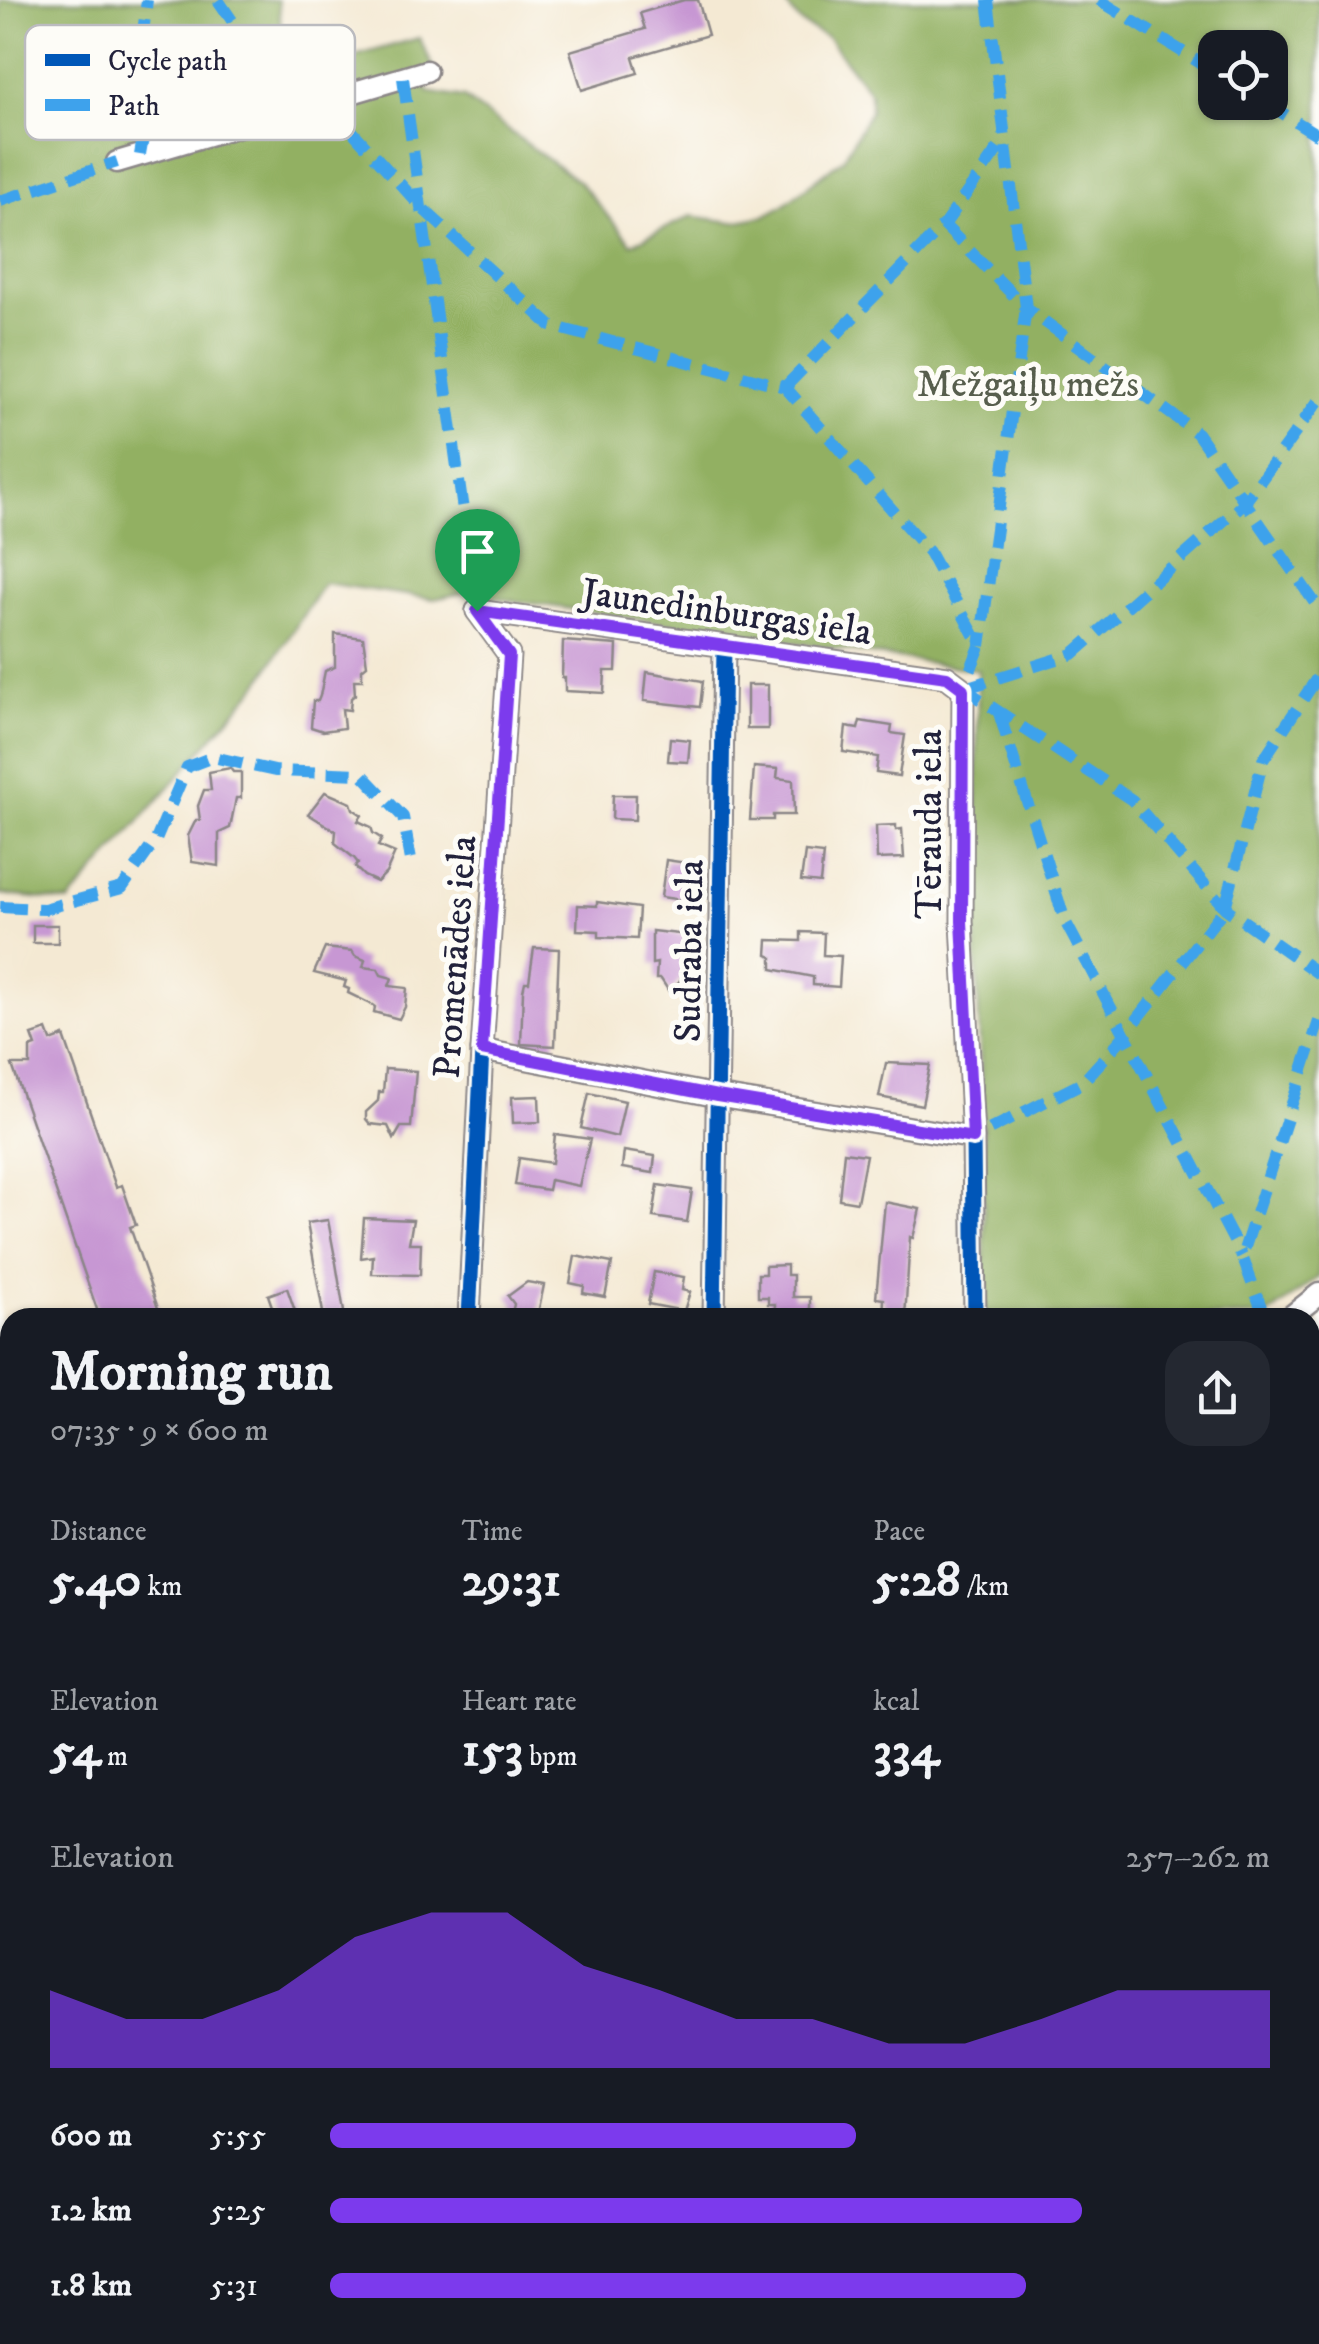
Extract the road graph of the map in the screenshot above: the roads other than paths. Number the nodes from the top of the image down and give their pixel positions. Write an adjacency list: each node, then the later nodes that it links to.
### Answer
1 (426, 71): 2 (street)
2 (355, 92)
3 (192, 140): 4 (street)
4 (117, 162)
5 (477, 611): 6 (street, Jaunedinburgas iela); 8 (street, Promenādes iela)
6 (724, 646): 7 (street, Jaunedinburgas iela); 9 (street, Sudraba iela)
7 (963, 689): 10 (street, Tērauda iela)
8 (482, 1050): 9 (street); 11 (street, Promenādes iela)
9 (717, 1096): 10 (street); 12 (street, Sudraba iela)
10 (973, 1138): 13 (street, Tērauda iela)
11 (469, 1308)
12 (714, 1308)
13 (974, 1308)

